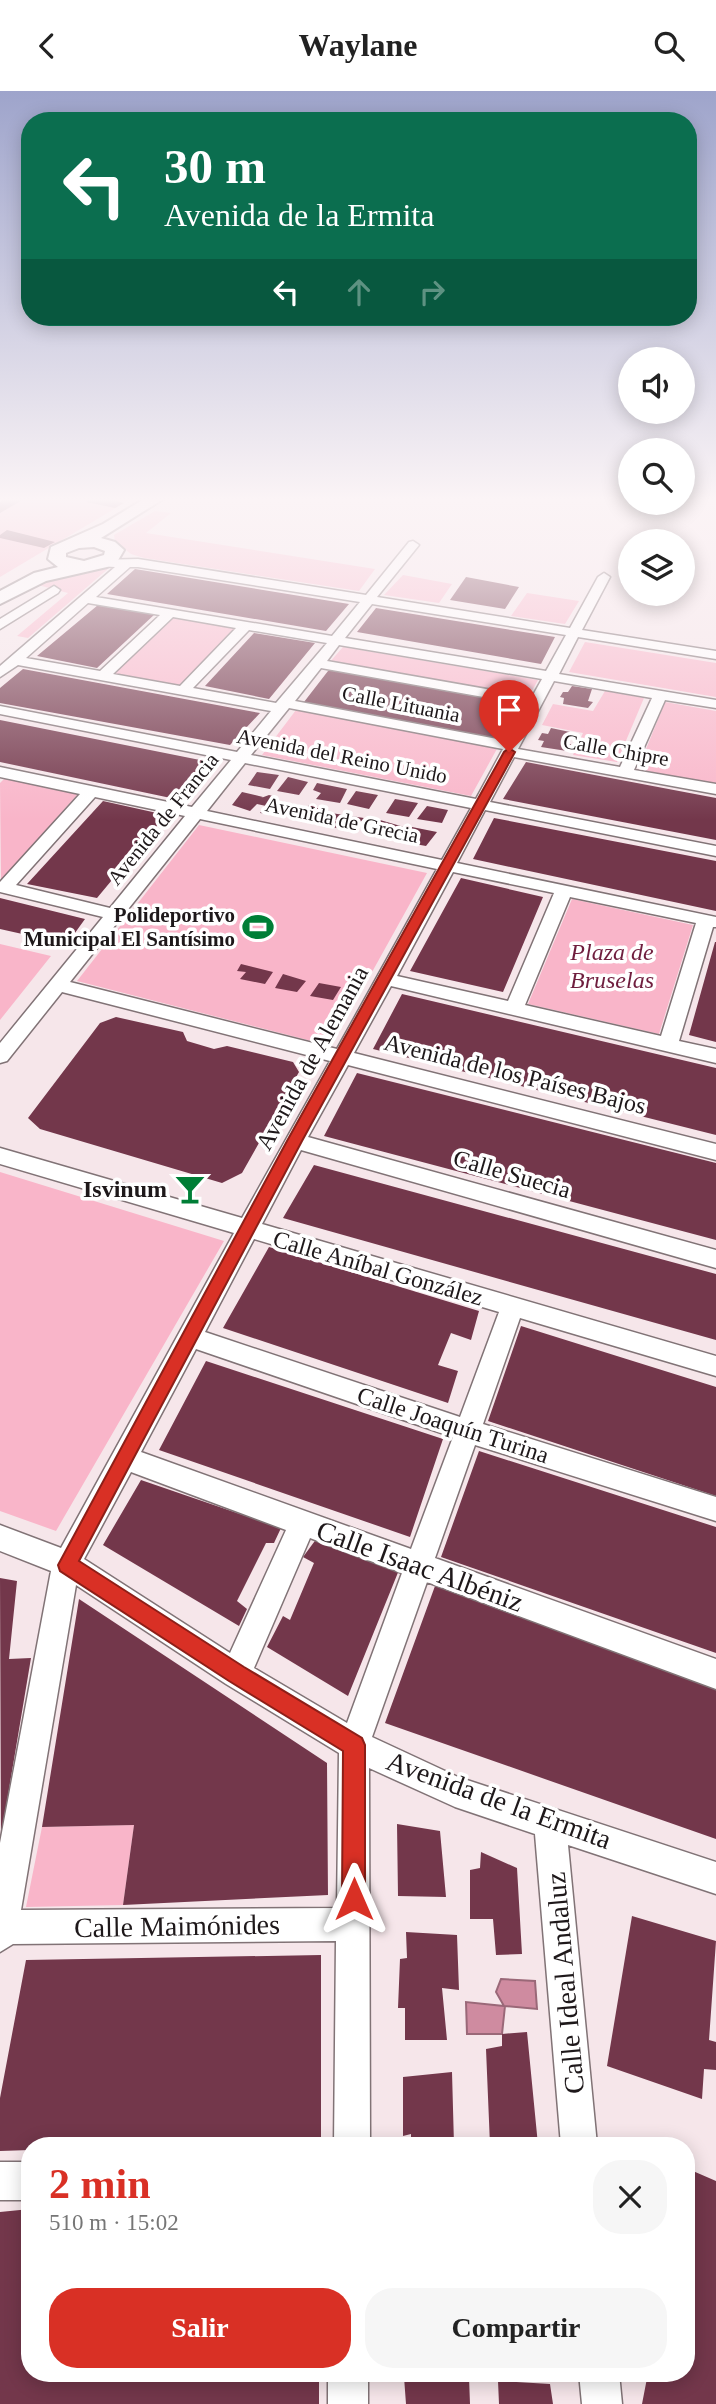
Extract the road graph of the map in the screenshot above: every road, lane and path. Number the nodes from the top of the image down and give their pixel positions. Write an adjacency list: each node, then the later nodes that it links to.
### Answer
1 (32, 604): 8 (street)
2 (82, 604): 13 (street)
3 (117, 604): 7 (street)
4 (364, 604): 12 (street, Avenida de Francia)
5 (392, 604): 10 (street)
6 (589, 604): 10 (street, Avenida de Alemania)
7 (171, 613): 9 (street); 19 (street)
8 (0, 625)
9 (246, 625): 12 (street); 20 (street)
10 (573, 632): 14 (street); 18 (street, Avenida de Alemania)
11 (0, 637): 13 (street)
12 (335, 640): 16 (street, Avenida de Francia); 18 (street)
13 (33, 644): 15 (street)
14 (716, 655)
15 (15, 660): 17 (street); 19 (street, Calle Lituania)
16 (315, 663): 22 (street); 24 (street, Avenida de Francia)
17 (0, 673)
18 (550, 675): 21 (street); 22 (street, Avenida de Alemania)
19 (103, 676): 20 (street, Calle Lituania)
20 (183, 691): 24 (street, Calle Lituania)
21 (661, 694): 23 (street); 29 (street)
22 (536, 702): 26 (street, Avenida de Alemania)
23 (716, 703)
24 (281, 706): 26 (street, Calle Lituania); 27 (street, Avenida de Francia)
25 (0, 711): 27 (street, Avenida del Reino Unido)
26 (511, 749): 29 (street, Calle Chipre); 32 (street, Avenida de Alemania)
27 (240, 757): 32 (street, Avenida del Reino Unido); 33 (street, Avenida de Francia)
28 (1, 772): 31 (street, Avenida de Grecia)
29 (625, 773): 30 (street, Calle Chipre)
30 (716, 789)
31 (91, 791): 33 (street, Avenida de Grecia); 36 (street)
32 (479, 806): 34 (street, Avenida del Reino Unido); 35 (street, Avenida de Alemania)
33 (194, 812): 35 (street, Avenida de Grecia); 38 (street, Avenida de Francia)
34 (716, 851)
35 (447, 865): 37 (street, Avenida de Grecia); 40 (street, Avenida de Alemania)
36 (2, 887): 38 (street)
37 (564, 890): 39 (street, Avenida de Grecia); 42 (street)
38 (114, 914): 41 (street, Avenida de Francia)
39 (711, 921): 43 (street)
40 (386, 979): 42 (street); 46 (street, Avenida de Alemania)
41 (56, 983): 44 (street, Avenida de Francia); 46 (street, Avenida de los Países Bajos)
42 (514, 1009): 43 (street)
43 (668, 1045): 45 (street)
44 (0, 1056)
45 (716, 1056)
46 (342, 1057): 47 (street, Avenida de Alemania); 48 (street, Avenida de los Países Bajos)
47 (295, 1141): 50 (street, Avenida de Alemania); 51 (street, Calle Suecia)
48 (716, 1152)
49 (0, 1156): 50 (street, Calle Aníbal González)
50 (247, 1230): 52 (street, Calle Aníbal González); 53 (street, Avenida de Alemania)
51 (716, 1259)
52 (512, 1308): 54 (street, Calle Aníbal González); 55 (street)
53 (191, 1337): 55 (street, Calle Joaquín Turina); 56 (street, Avenida de Alemania)
54 (716, 1366)
55 (468, 1431): 57 (street, Calle Joaquín Turina); 61 (street)
56 (125, 1458): 58 (street, Calle Isaac Albéniz); 60 (street, Avenida de Alemania)
57 (716, 1509)
58 (303, 1523): 61 (street, Calle Isaac Albéniz); 62 (street)
59 (0, 1538): 60 (street, Avenida de la Ermita)
60 (67, 1565): 62 (street, Avenida de la Ermita); 68 (street, Avenida de Alemania)
61 (420, 1566): 63 (street, Calle Isaac Albéniz); 64 (street)
62 (236, 1674): 64 (street, Avenida de la Ermita)
63 (716, 1674)
64 (354, 1745): 65 (street, Avenida de la Ermita); 67 (street)
65 (550, 1821): 66 (street, Avenida de la Ermita); 70 (street, Calle Ideal Andaluz)
66 (716, 1878)
67 (354, 1924): 68 (street, Calle Maimónides); 69 (street)
68 (1, 1931)
69 (352, 2137)
70 (578, 2137)
71 (0, 2181): 72 (street)
72 (21, 2181)
73 (348, 2382): 75 (street)
74 (601, 2382): 76 (street)
75 (348, 2404)
76 (602, 2404)

